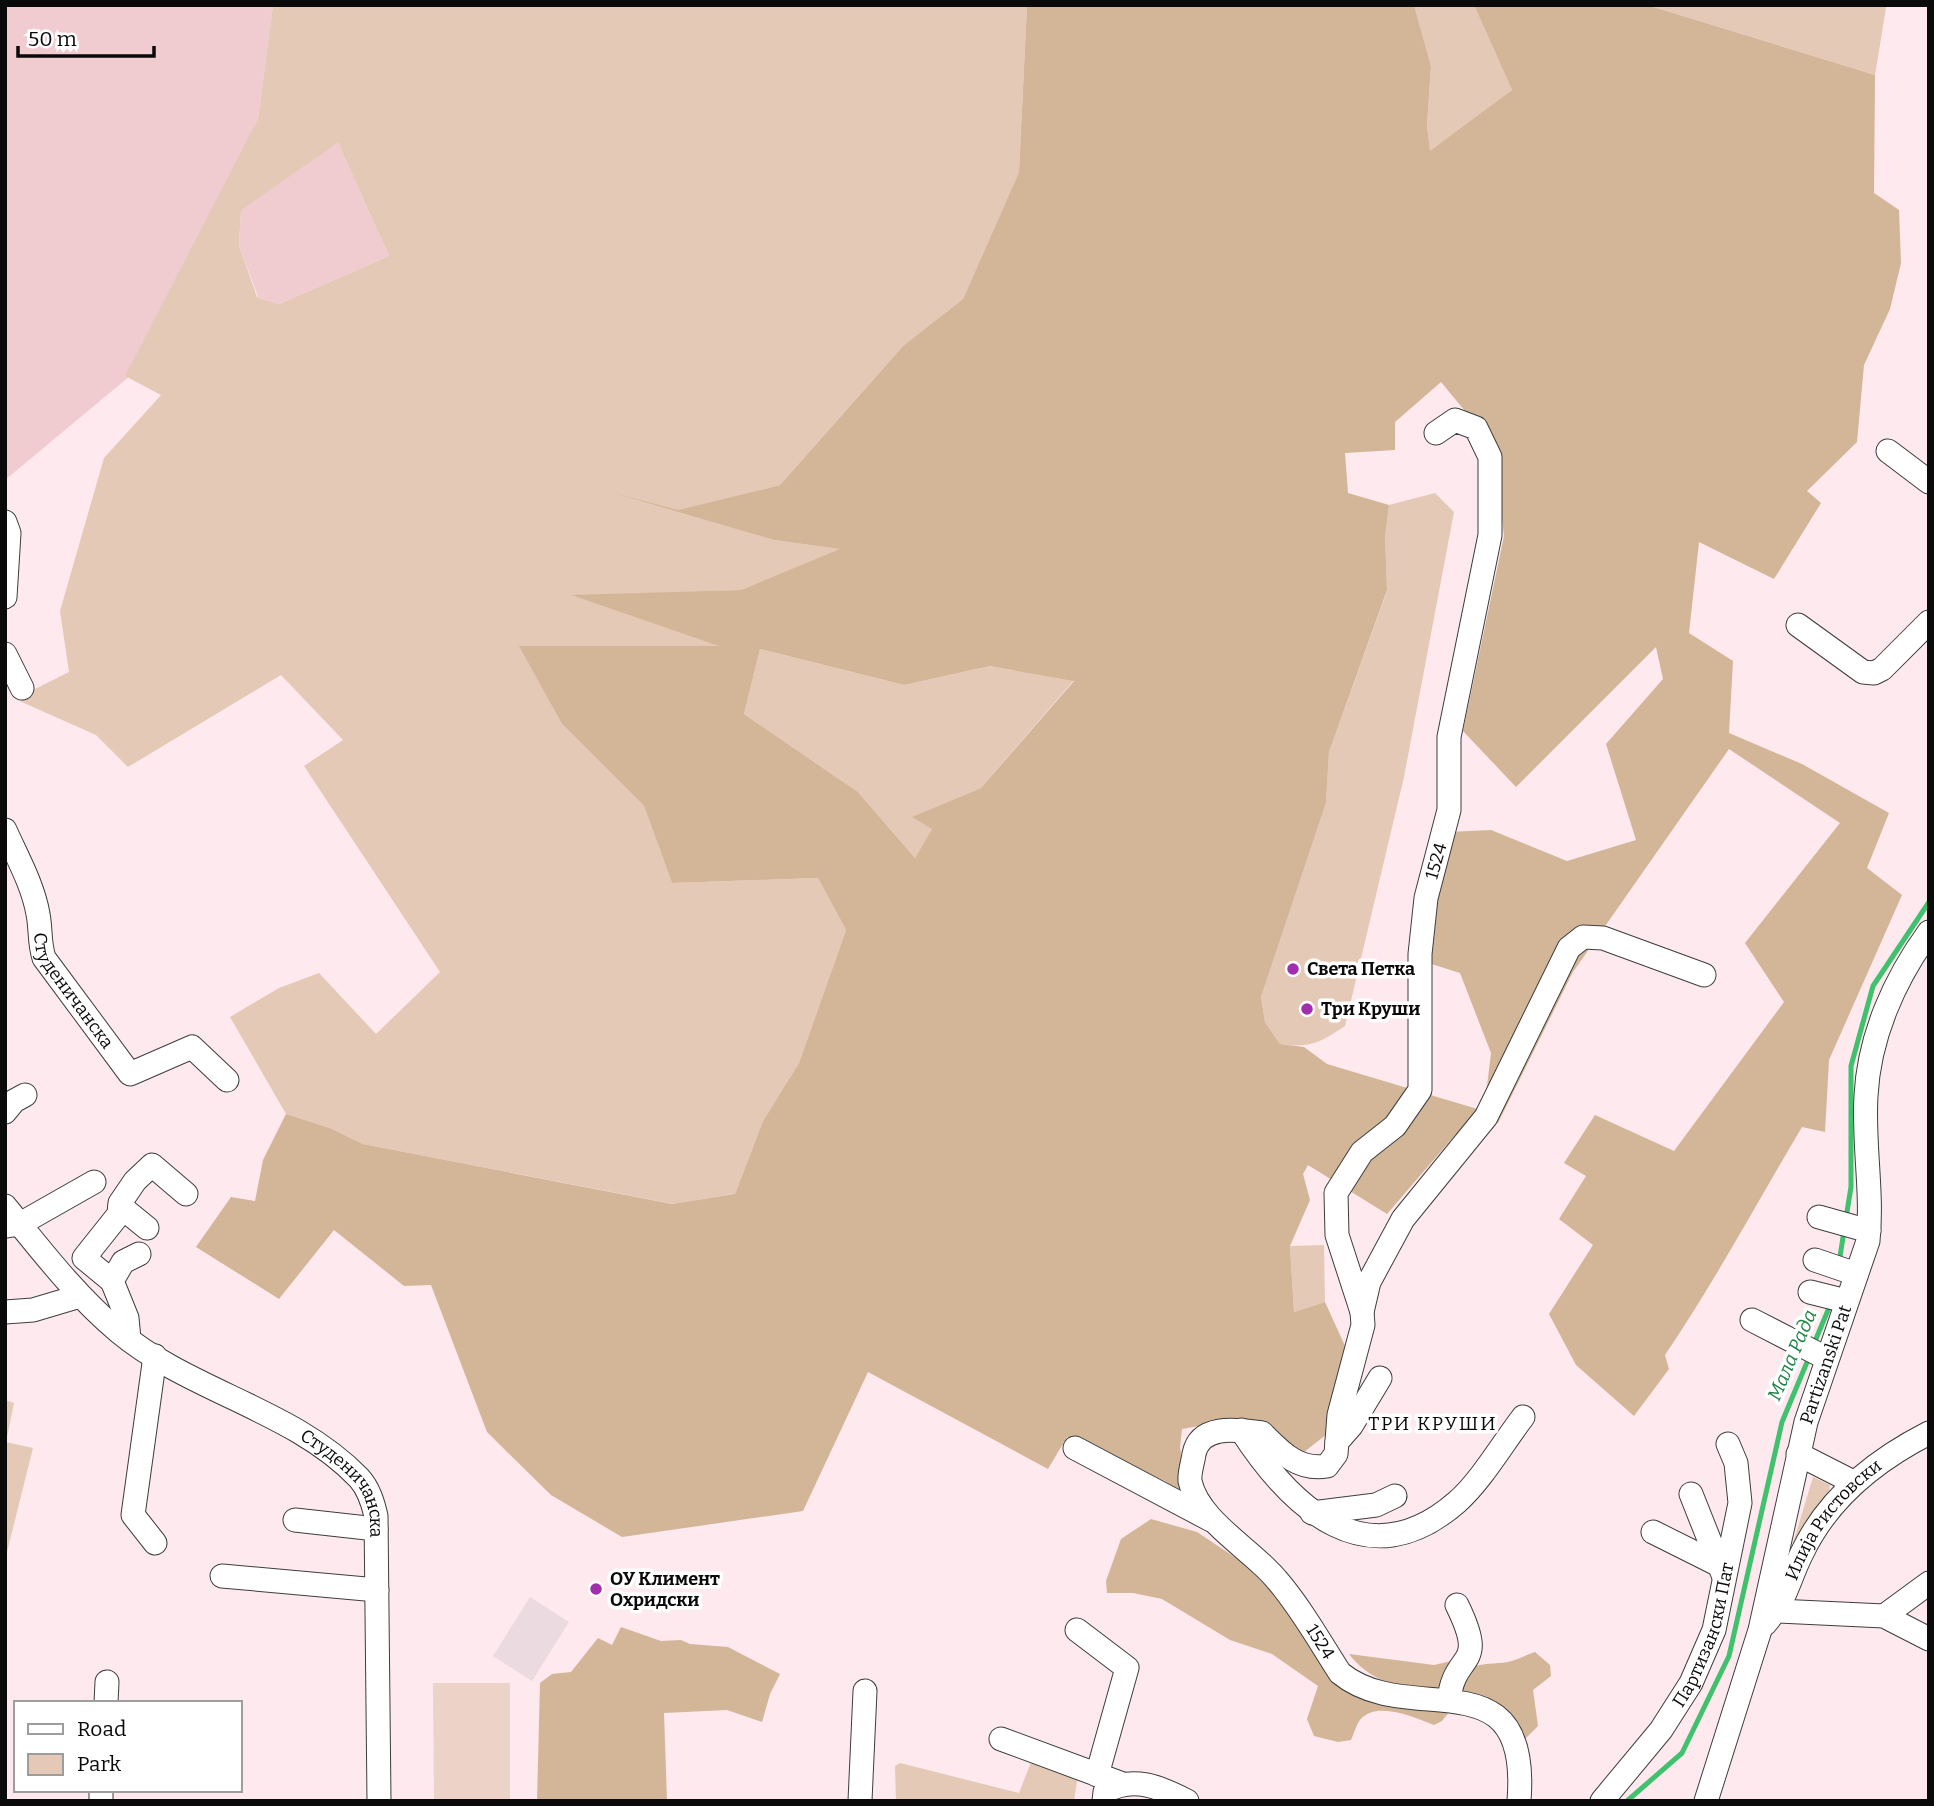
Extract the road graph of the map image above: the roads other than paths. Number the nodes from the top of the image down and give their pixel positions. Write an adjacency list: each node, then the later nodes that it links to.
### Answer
1 (1436, 433): 26 (street, 1524)
2 (1888, 451): 3 (street)
3 (1929, 482)
4 (5, 522): 5 (street)
5 (5, 597)
6 (1929, 622): 7 (street)
7 (1798, 625)
8 (5, 654): 9 (street)
9 (22, 688)
10 (5, 830): 13 (street, Студеничанска)
11 (1929, 932): 29 (street, Partizanski Pat)
12 (1704, 975): 26 (street, 1524)
13 (227, 1080)
14 (25, 1095): 15 (street)
15 (5, 1112)
16 (94, 1182): 20 (street)
17 (186, 1194): 19 (street)
18 (5, 1206): 20 (street, Студеничанска)
19 (120, 1206): 21 (street); 23 (street)
20 (13, 1225): 24 (street, Студеничанска)
21 (147, 1228)
22 (139, 1254): 23 (street)
23 (112, 1281): 28 (street)
24 (80, 1296): 25 (street); 28 (street, Студеничанска)
25 (5, 1312)
26 (1362, 1312): 35 (street, 1524)
27 (1752, 1320): 29 (street)
28 (129, 1339): 30 (street, Студеничанска)
29 (1816, 1353): 38 (street, Partizanski Pat)
30 (155, 1356): 45 (street, Студеничанска); 47 (street)
31 (1380, 1378): 35 (street)
32 (1523, 1417): 42 (street)
33 (1241, 1430): 35 (street, 1524); 42 (street); 44 (street, 1524)
34 (1929, 1433): 39 (street, Илија Ристовски)
35 (1337, 1442)
36 (1728, 1444): 48 (street, Партизански Пат)
37 (1075, 1448): 44 (street)
38 (1798, 1454): 39 (street); 56 (street, Partizanski Pat)
39 (1853, 1482): 53 (street, Илија Ристовски)
40 (1691, 1494): 48 (street)
41 (1395, 1496): 42 (street)
42 (1312, 1513)
43 (295, 1520): 45 (street)
44 (1220, 1525): 59 (street, 1524)
45 (376, 1529): 51 (street, Студеничанска)
46 (1653, 1532): 48 (street)
47 (155, 1543)
48 (1721, 1571): 68 (street, Партизански Пат)
49 (222, 1576): 51 (street)
50 (1929, 1583): 54 (street)
51 (377, 1590): 63 (street, Студеничанска)
52 (1457, 1605): 59 (street)
53 (1776, 1611): 54 (street); 56 (street, Илија Ристовски)
54 (1884, 1616): 57 (street)
55 (1077, 1630): 61 (street)
56 (1760, 1630): 69 (street, Partizanski Pat)
57 (1929, 1639)
58 (865, 1691): 64 (street)
59 (1449, 1700): 67 (street, 1524)
60 (1001, 1740): 61 (street)
61 (1097, 1775): 62 (street)
62 (1119, 1783): 65 (street); 66 (street)
63 (379, 1801)
64 (860, 1801)
65 (1104, 1801)
66 (1187, 1801)
67 (1519, 1801)
68 (1602, 1801)
69 (1706, 1801)

